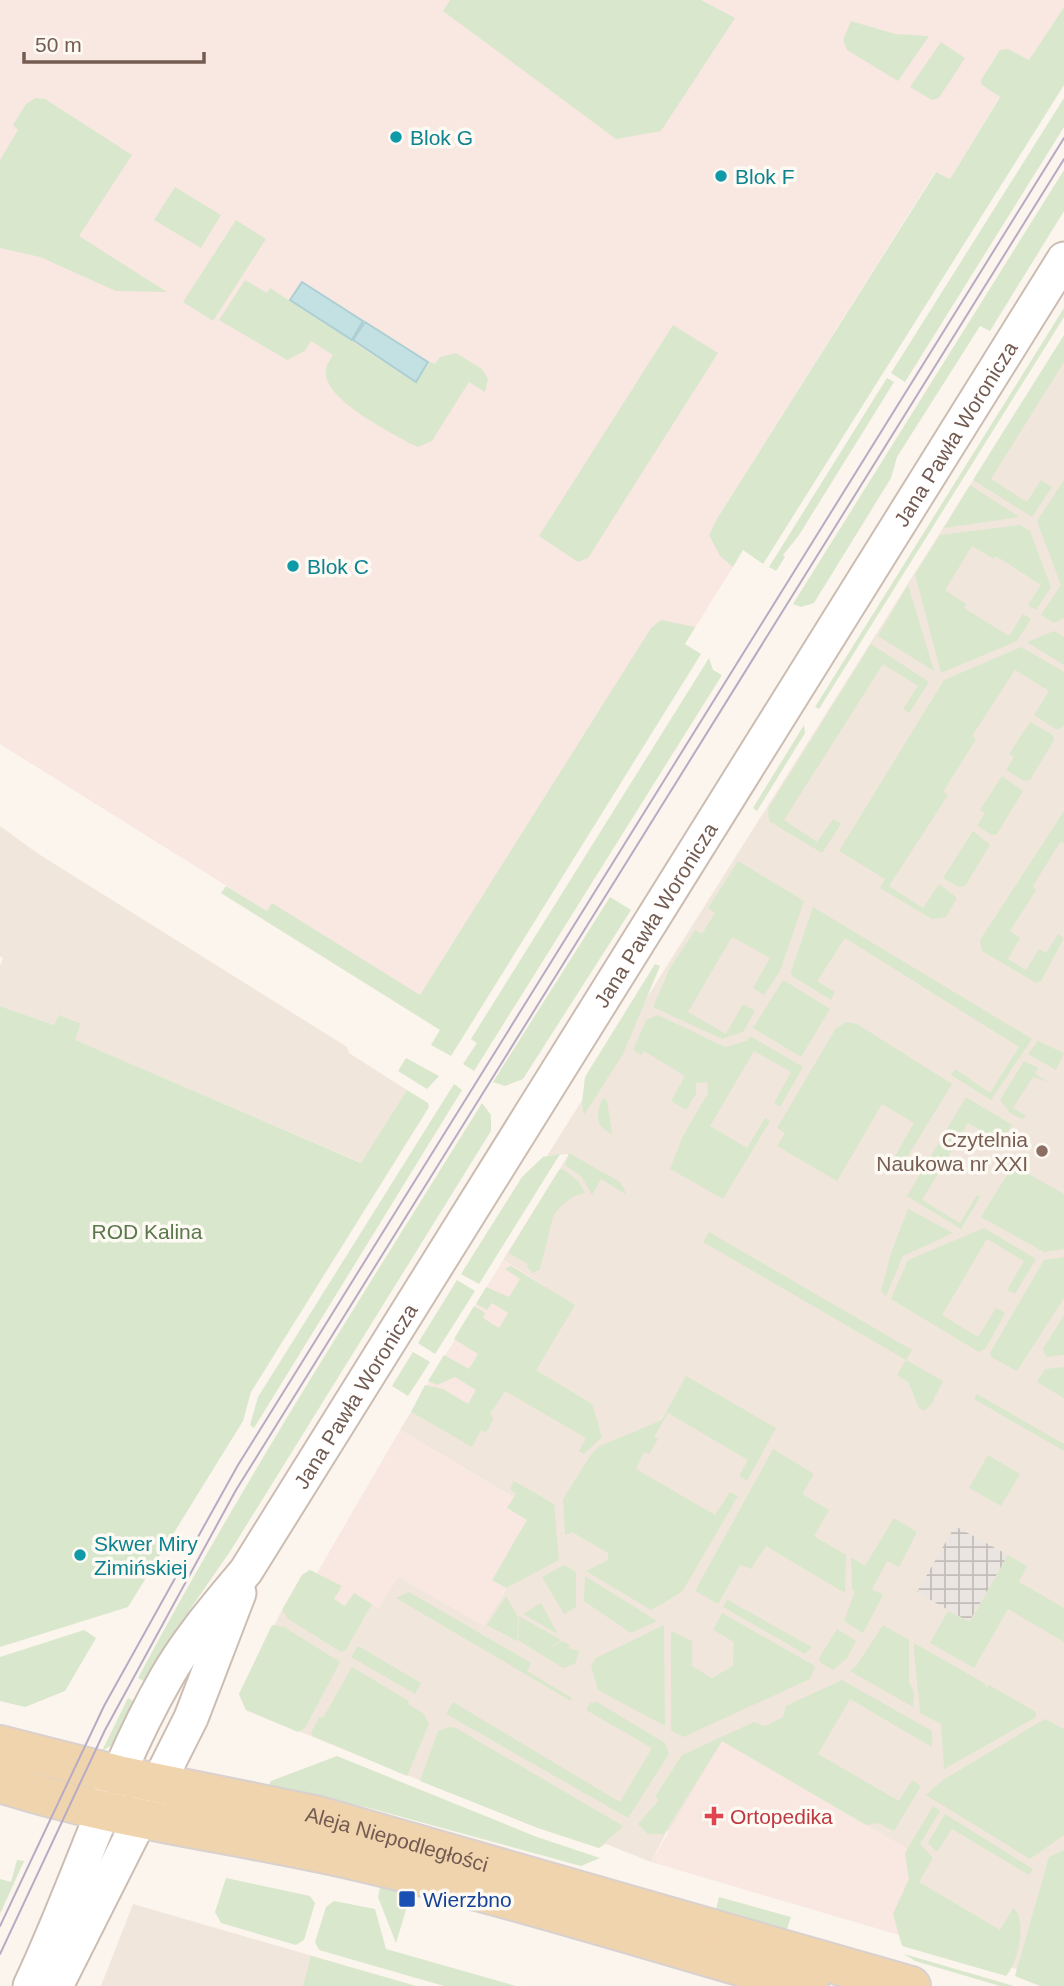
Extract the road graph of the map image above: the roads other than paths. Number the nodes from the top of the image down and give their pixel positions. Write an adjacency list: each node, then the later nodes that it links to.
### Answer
1 (1064, 259): 2 (street, Jana Pawła Woronicza)
2 (246, 1571): 4 (street, Jana Pawła Woronicza); 6 (street, Jana Pawła Woronicza)
3 (0, 1745): 4 (main road, Aleja Niepodległości)
4 (118, 1775): 6 (main road, Aleja Niepodległości); 7 (street, Jana Pawła Woronicza)
5 (0, 1783): 7 (main road, Aleja Niepodległości)
6 (158, 1784): 8 (street, Jana Pawła Woronicza); 12 (main road, Aleja Niepodległości)
7 (102, 1811): 8 (main road, Aleja Niepodległości); 9 (street, Jana Pawła Woronicza)
8 (139, 1819): 10 (street, Jana Pawła Woronicza); 11 (main road, Aleja Niepodległości)
9 (30, 1986)
10 (56, 1986)
11 (809, 1986)
12 (911, 1986)

